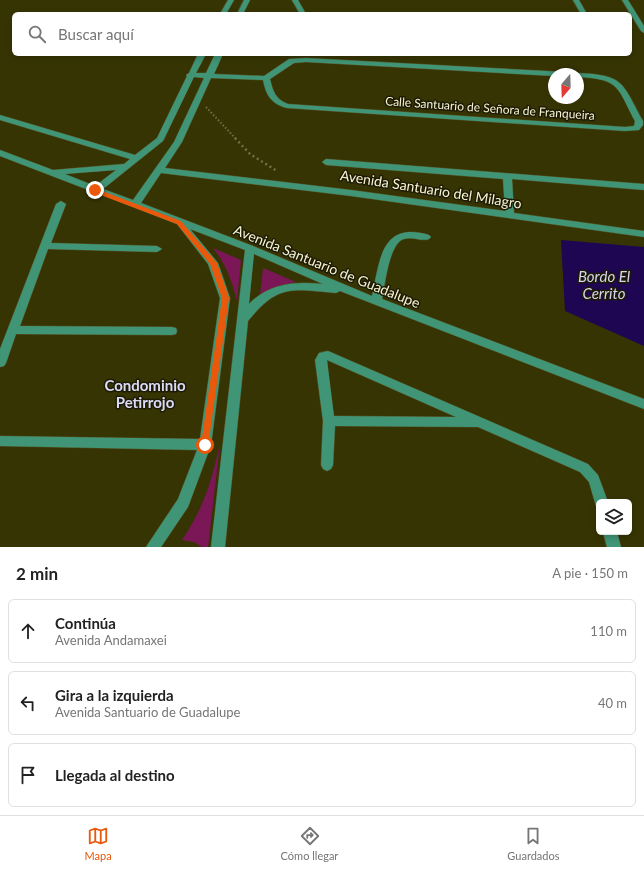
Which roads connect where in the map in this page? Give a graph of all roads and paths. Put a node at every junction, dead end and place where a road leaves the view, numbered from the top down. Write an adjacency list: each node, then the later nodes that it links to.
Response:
1 (231, 0): 6 (street)
2 (247, 0): 7 (street)
3 (295, 0): 8 (street)
4 (576, 0): 9 (street)
5 (625, 0): 10 (street)
6 (224, 12)
7 (241, 12)
8 (302, 12)
9 (583, 12)
10 (644, 31)
11 (201, 56): 14 (street)
12 (218, 56): 16 (street)
13 (548, 73): 17 (street)
14 (190, 75): 16 (street); 21 (street)
15 (584, 75): 17 (street, Calle Santuario de Señora de Franqueira)
16 (207, 76): 17 (street); 18 (street)
17 (266, 78)
18 (197, 98): 24 (street); 26 (path)
19 (0, 117): 21 (street)
20 (0, 153): 25 (street, Avenida Santuario de Guadalupe)
21 (135, 158): 23 (street)
22 (326, 162): 27 (street)
23 (126, 166): 25 (street); 29 (street)
24 (158, 170): 31 (street); 32 (street, Avenida Santuario del Milagro)
25 (51, 173): 29 (street, Avenida Santuario de Guadalupe)
26 (280, 173)
27 (507, 176): 28 (street); 32 (street)
28 (644, 187)
29 (95, 190): 31 (street, Avenida Santuario de Guadalupe)
30 (61, 204): 36 (street)
31 (135, 205): 33 (street, Avenida Santuario de Guadalupe)
32 (510, 216): 34 (street, Avenida Santuario del Milagro)
33 (179, 222): 37 (street, Avenida Santuario de Guadalupe); 49 (street)
34 (644, 234)
35 (426, 237): 40 (street)
36 (45, 246): 38 (street); 42 (street)
37 (250, 248): 39 (street, Avenida Santuario de Guadalupe); 41 (street)
38 (157, 249)
39 (344, 289): 40 (street, Avenida Santuario de Guadalupe); 41 (street)
40 (376, 301): 45 (street, Avenida Santuario de Guadalupe)
41 (242, 320): 54 (street)
42 (13, 330): 43 (street); 44 (street)
43 (172, 331)
44 (0, 363)
45 (644, 404)
46 (329, 421): 47 (street); 47 (street); 50 (street)
47 (481, 422): 51 (street)
48 (0, 440): 49 (street)
49 (205, 445): 53 (street)
50 (327, 465)
51 (600, 499)
52 (611, 535): 55 (street)
53 (153, 547)
54 (218, 547)
55 (614, 547)

